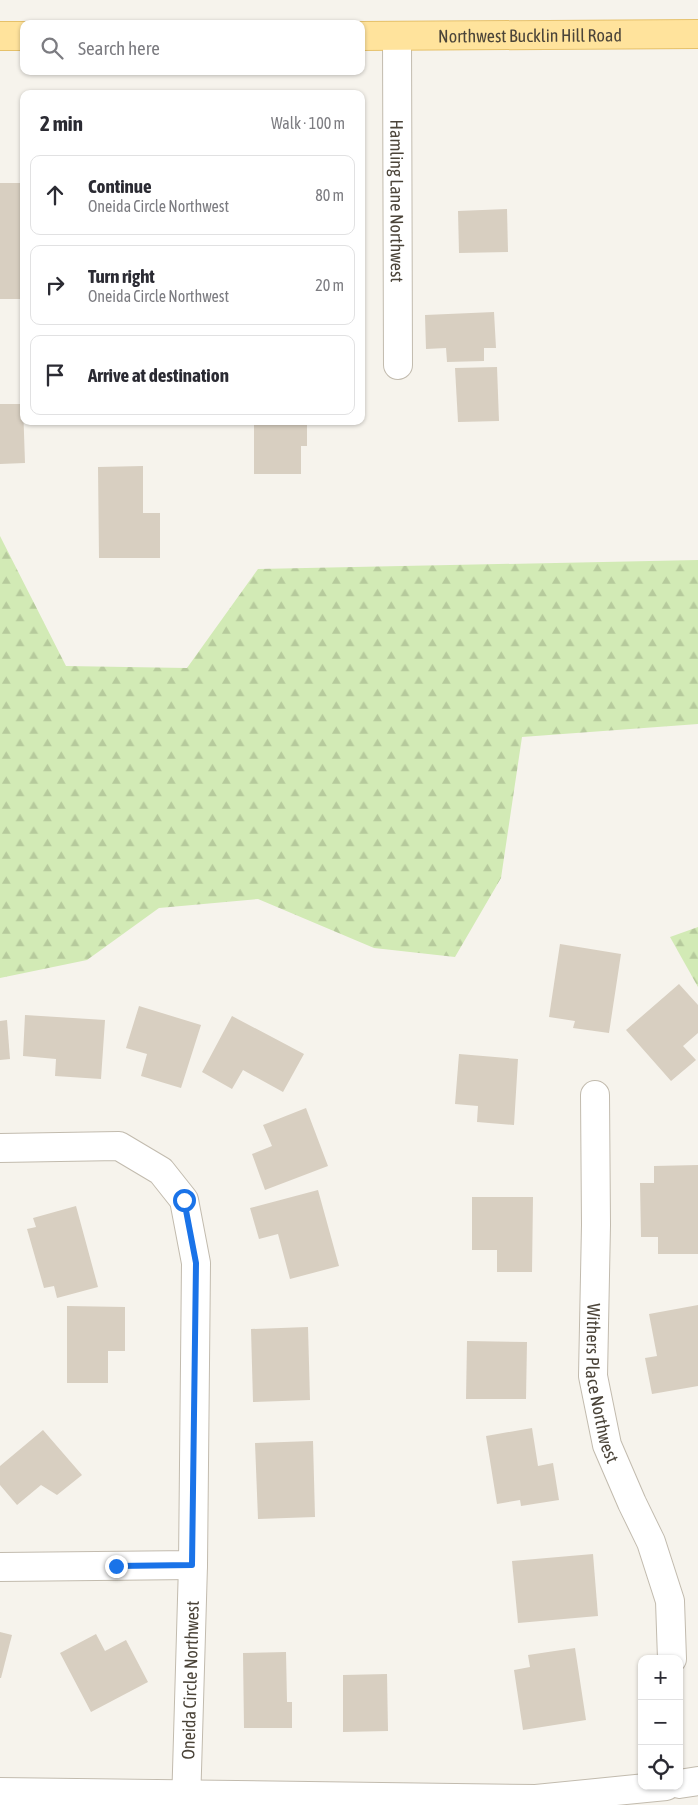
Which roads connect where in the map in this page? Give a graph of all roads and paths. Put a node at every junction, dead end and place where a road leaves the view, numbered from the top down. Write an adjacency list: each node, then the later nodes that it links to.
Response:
1 (698, 34): 5 (main road, Northwest Bucklin Hill Road)
2 (0, 36): 3 (main road)
3 (20, 36)
4 (365, 36): 5 (main road, Northwest Bucklin Hill Road)
5 (397, 36): 6 (street, Hamling Lane Northwest)
6 (398, 365)
7 (595, 1095): 11 (street, Withers Place Northwest)
8 (0, 1148): 9 (street, Oneida Circle Northwest)
9 (192, 1565): 10 (street); 17 (street, Oneida Circle Northwest)
10 (0, 1567)
11 (672, 1655)
12 (698, 1781): 13 (street)
13 (683, 1783)
14 (638, 1789): 17 (street)
15 (670, 1790): 18 (street)
16 (0, 1792): 17 (street)
17 (186, 1800)
18 (669, 1805)

